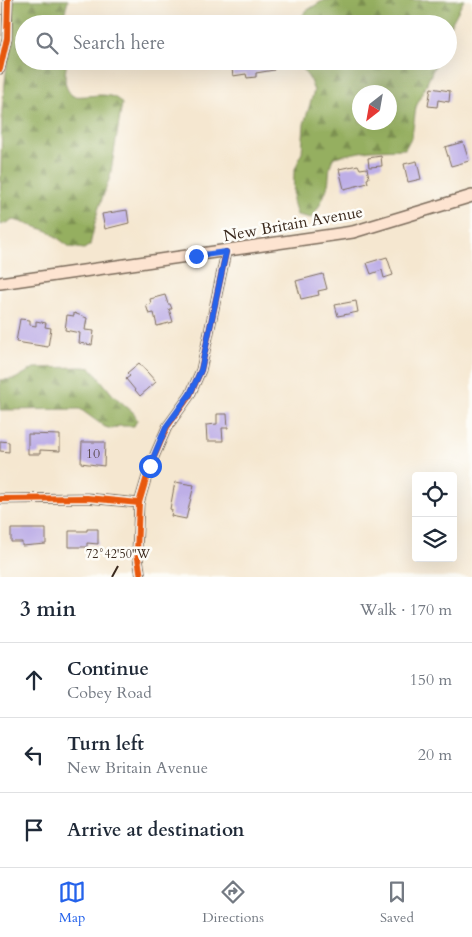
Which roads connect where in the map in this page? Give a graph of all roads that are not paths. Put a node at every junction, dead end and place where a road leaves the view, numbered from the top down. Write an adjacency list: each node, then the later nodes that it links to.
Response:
1 (8, 0): 2 (street)
2 (0, 69)
3 (471, 196): 4 (main road, New Britain Avenue)
4 (226, 252): 5 (main road, New Britain Avenue); 7 (street)
5 (0, 283)
6 (0, 499): 7 (street)
7 (138, 503): 8 (street)
8 (141, 577)

